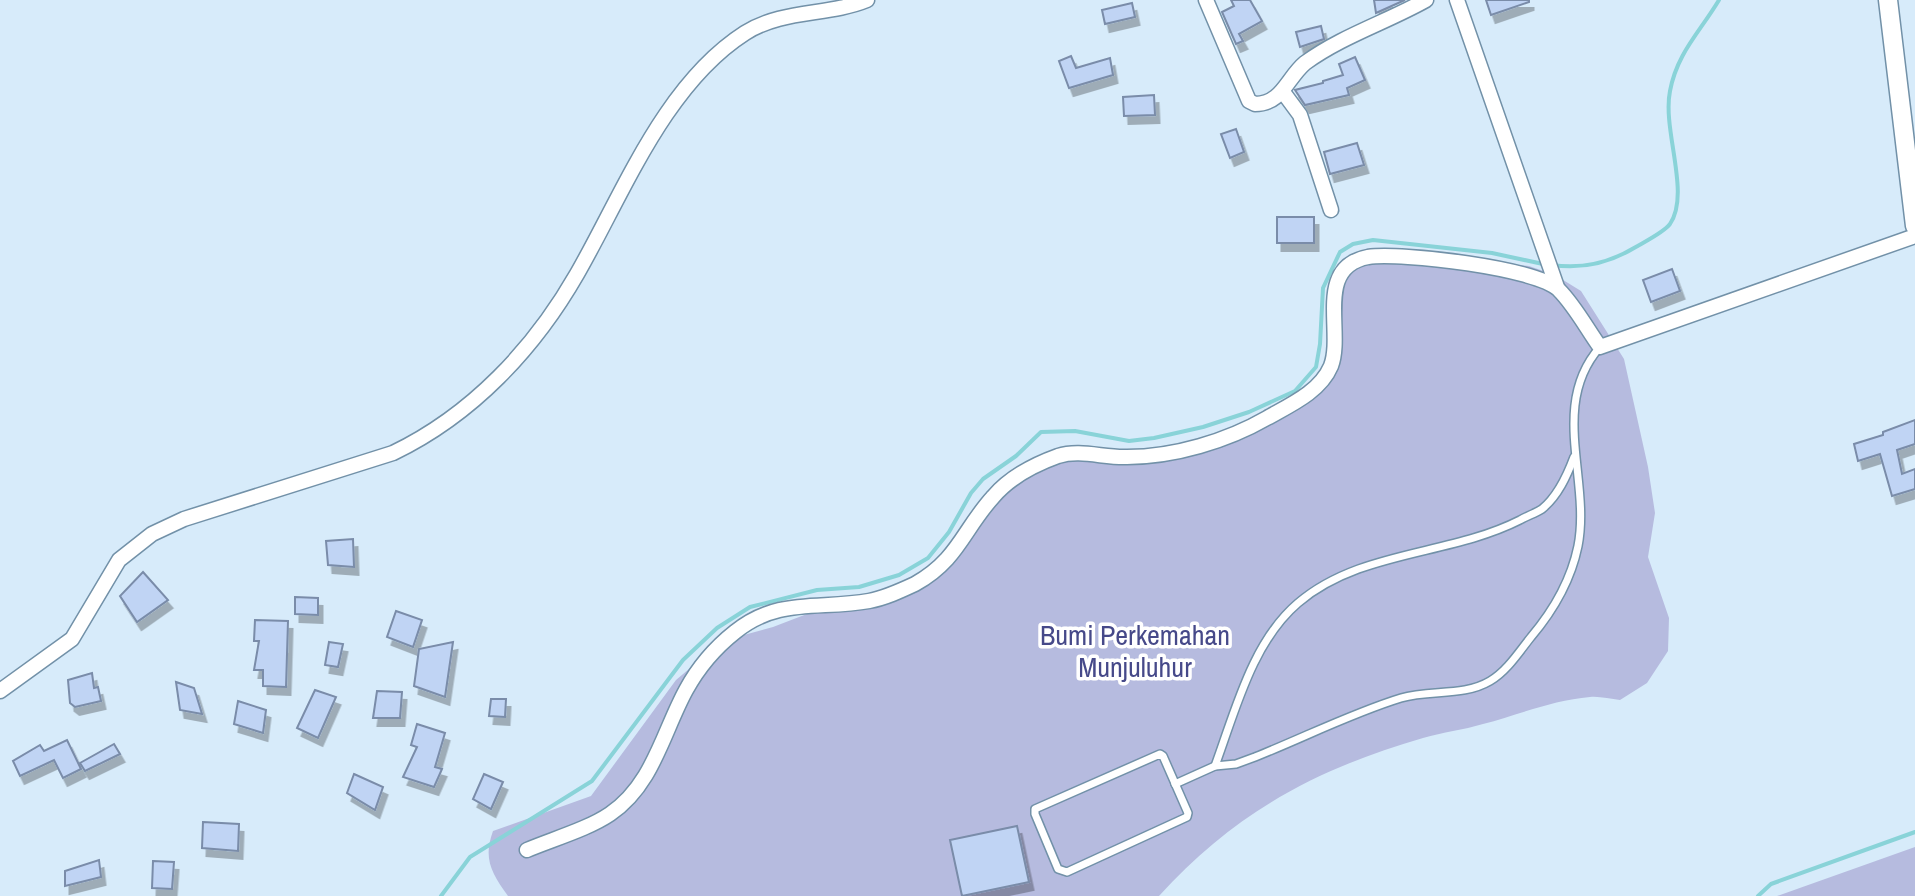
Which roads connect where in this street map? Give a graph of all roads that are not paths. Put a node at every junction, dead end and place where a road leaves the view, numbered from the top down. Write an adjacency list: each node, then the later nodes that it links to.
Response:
1 (867, 0): 13 (street)
2 (1206, 0): 6 (street)
3 (1426, 0): 6 (street)
4 (1457, 0): 10 (street)
5 (1888, 0): 8 (street)
6 (1283, 92): 7 (street)
7 (1331, 210)
8 (1915, 226)
9 (1915, 236): 11 (street)
10 (1555, 282): 11 (street); 16 (street)
11 (1600, 347): 12 (lane)
12 (1575, 456): 14 (lane); 14 (lane)
13 (0, 691)
14 (1215, 766): 15 (lane)
15 (1175, 784): 15 (lane)
16 (527, 850)

